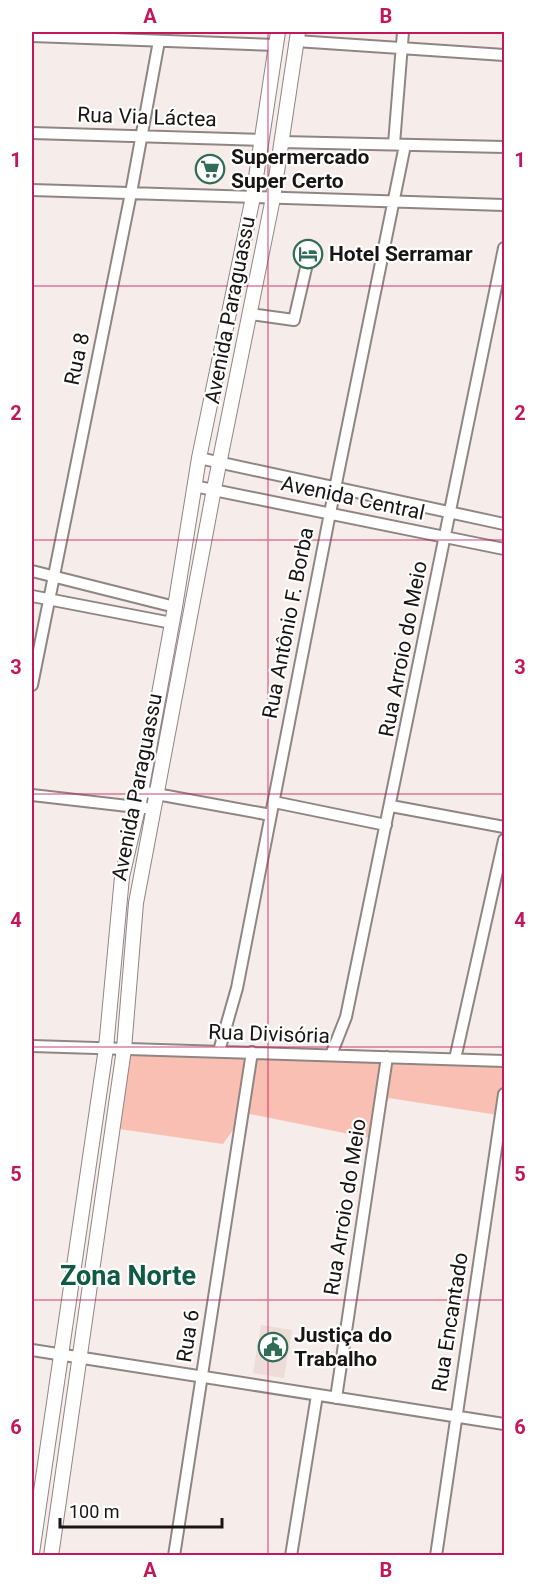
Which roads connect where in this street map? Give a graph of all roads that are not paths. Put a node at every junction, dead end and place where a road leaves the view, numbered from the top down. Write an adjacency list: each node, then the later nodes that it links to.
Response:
1 (404, 32): 7 (street, Rua Antônio F. Borba)
2 (107, 35): 3 (street); 6 (street)
3 (32, 36)
4 (297, 36): 7 (street); 12 (main road, Avenida Paraguassu)
5 (277, 38): 6 (street); 11 (main road, Avenida Paraguassu)
6 (159, 40): 10 (street, Rua 8)
7 (403, 48): 8 (street); 13 (street, Rua Antônio F. Borba)
8 (504, 55)
9 (32, 133): 10 (street, Rua Via Láctea)
10 (141, 137): 11 (street, Rua Via Láctea); 16 (street, Rua 8)
11 (262, 140): 17 (main road, Avenida Paraguassu)
12 (281, 142): 13 (street); 18 (main road, Avenida Paraguassu)
13 (400, 144): 14 (street); 19 (street, Rua Antônio F. Borba)
14 (504, 147)
15 (32, 190): 16 (street)
16 (131, 193): 17 (street); 35 (street, Rua 8)
17 (253, 197): 18 (street); 24 (main road, Avenida Paraguassu)
18 (273, 198): 19 (street); 23 (main road, Avenida Paraguassu)
19 (394, 201): 20 (street); 27 (street, Rua Antônio F. Borba)
20 (504, 205)
21 (504, 248): 30 (street, Rua Arroio do Meio)
22 (306, 268): 23 (street)
23 (250, 314): 25 (main road, Avenida Paraguassu)
24 (199, 458): 25 (street, Avenida Central); 26 (main road, Avenida Paraguassu)
25 (220, 463): 27 (street, Avenida Central); 28 (main road, Avenida Paraguassu)
26 (194, 486): 28 (street, Avenida Central); 38 (main road, Avenida Paraguassu)
27 (335, 488): 29 (street, Rua Antônio F. Borba); 30 (street, Avenida Central)
28 (214, 489): 29 (street, Avenida Central); 42 (main road, Avenida Paraguassu)
29 (330, 513): 32 (street, Avenida Central); 44 (street, Rua Antônio F. Borba)
30 (450, 513): 31 (street, Avenida Central); 32 (street, Rua Arroio do Meio)
31 (504, 524)
32 (445, 537): 33 (street, Avenida Central); 45 (street, Rua Arroio do Meio)
33 (504, 549)
34 (32, 571): 35 (street)
35 (53, 576): 37 (street, Rua 8); 38 (street)
36 (32, 596): 37 (street)
37 (49, 600): 39 (street); 40 (street, Rua 8)
38 (175, 607): 39 (main road, Avenida Paraguassu)
39 (172, 624): 41 (main road, Avenida Paraguassu)
40 (32, 685)
41 (140, 791): 42 (street); 46 (main road, Avenida Paraguassu)
42 (156, 794): 47 (main road, Avenida Paraguassu); 48 (street)
43 (32, 795): 46 (street)
44 (273, 802): 48 (street, Rua Antônio F. Borba); 49 (street)
45 (391, 806): 49 (street, Rua Arroio do Meio); 50 (street)
46 (138, 808): 47 (street); 53 (main road, Avenida Paraguassu)
47 (154, 809): 54 (main road, Avenida Paraguassu)
48 (271, 815): 55 (street, Rua Antônio F. Borba)
49 (386, 825): 57 (street, Rua Arroio do Meio)
50 (504, 827)
51 (504, 840): 59 (street)
52 (32, 1046): 53 (street, Rua Divisória)
53 (106, 1048): 54 (street, Rua Divisória); 63 (main road, Avenida Paraguassu)
54 (124, 1049): 55 (street, Rua Divisória); 64 (main road, Avenida Paraguassu)
55 (219, 1052): 56 (street, Rua Divisória)
56 (252, 1052): 57 (street, Rua Divisória); 65 (street, Rua 6)
57 (330, 1055): 58 (street, Rua Divisória)
58 (387, 1057): 59 (street, Rua Divisória); 67 (street, Rua Arroio do Meio)
59 (455, 1059): 60 (street, Rua Divisória)
60 (504, 1061)
61 (504, 1094): 68 (street, Rua Encantado)
62 (32, 1350): 63 (street)
63 (60, 1354): 64 (street); 70 (main road, Avenida Paraguassu)
64 (80, 1357): 65 (street); 71 (main road, Avenida Paraguassu)
65 (201, 1377): 66 (street); 72 (street, Rua 6)
66 (317, 1395): 67 (street); 73 (street)
67 (336, 1398): 68 (street)
68 (455, 1417): 69 (street); 74 (street, Rua Encantado)
69 (504, 1424)
70 (32, 1553)
71 (51, 1556)
72 (174, 1556)
73 (291, 1556)
74 (436, 1556)

